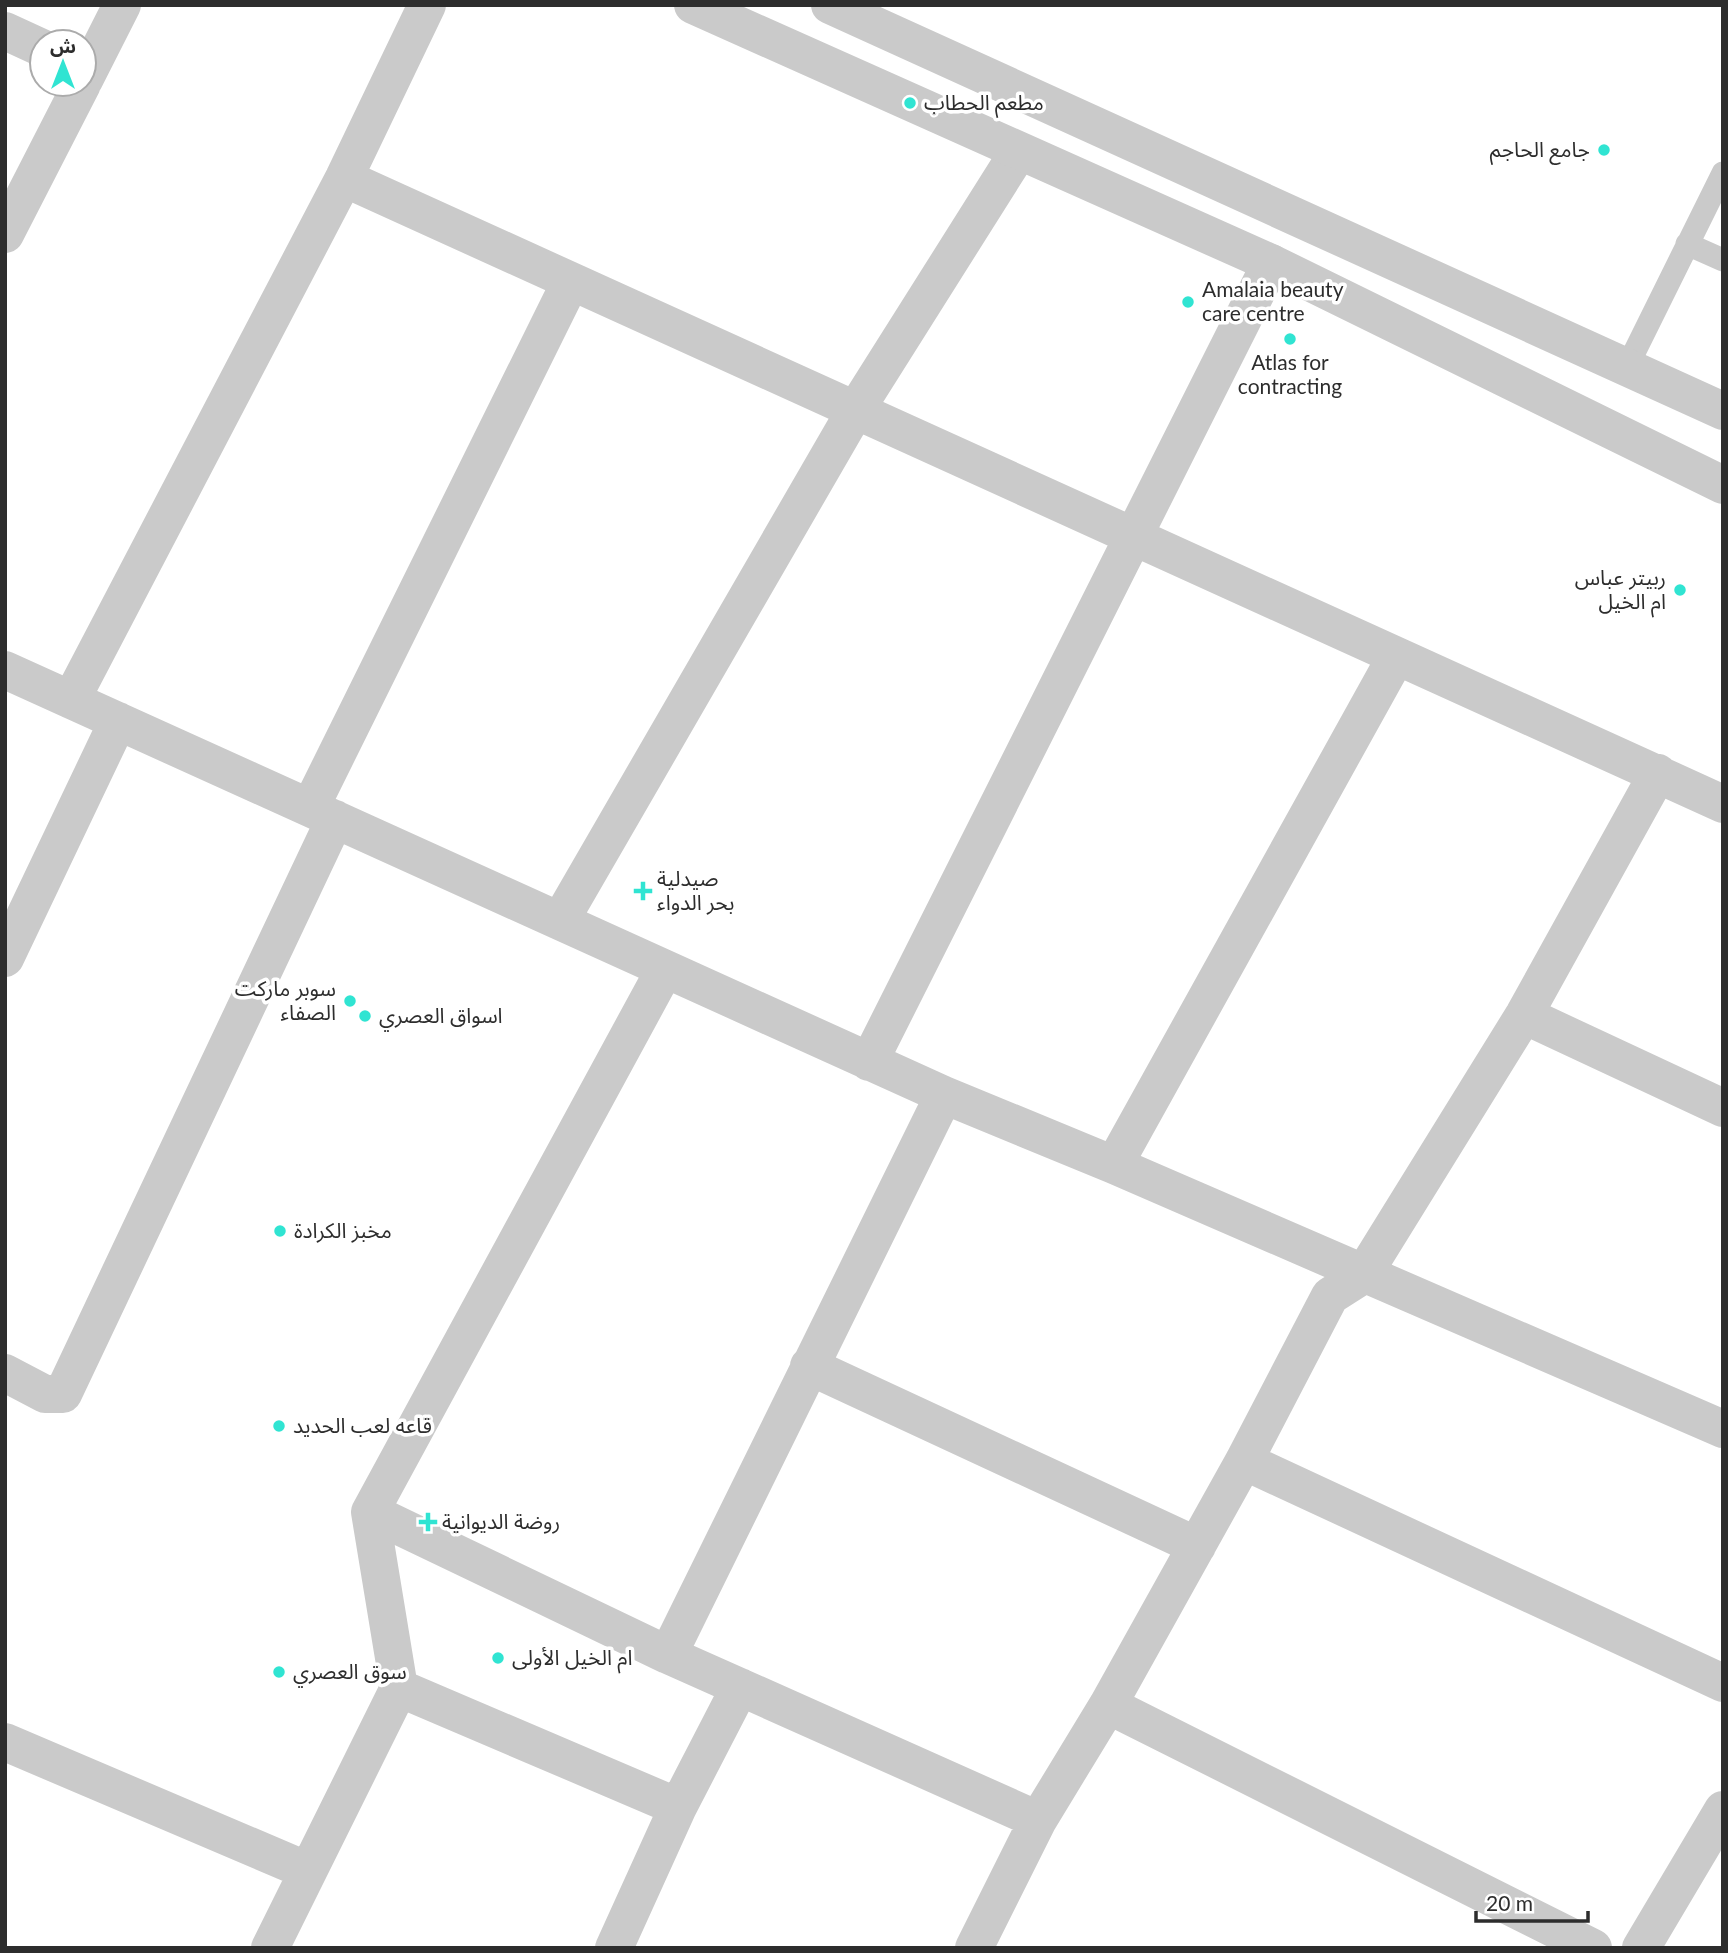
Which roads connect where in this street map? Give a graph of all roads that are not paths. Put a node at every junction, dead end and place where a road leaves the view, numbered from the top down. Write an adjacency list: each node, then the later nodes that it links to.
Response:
1 (122, 5): 7 (street)
2 (427, 5): 12 (street)
3 (694, 5): 9 (street)
4 (830, 5): 11 (street)
5 (5, 31): 6 (street)
6 (28, 42)
7 (98, 51)
8 (74, 98): 14 (street)
9 (1020, 151): 13 (street); 20 (street)
10 (1723, 173): 15 (lane)
11 (1209, 177): 13 (street); 19 (street)
12 (344, 178): 18 (street); 26 (street)
13 (1183, 224): 17 (street)
14 (5, 233)
15 (1687, 244): 16 (lane); 19 (lane)
16 (1723, 260)
17 (1271, 263): 22 (street); 23 (street)
18 (572, 281): 20 (street); 30 (street)
19 (1627, 367): 21 (street)
20 (855, 411): 23 (street); 31 (street)
21 (1723, 411)
22 (1723, 485)
23 (1132, 538): 24 (street); 35 (street)
24 (1396, 656): 28 (street); 38 (street)
25 (5, 670): 26 (street)
26 (71, 700): 27 (street)
27 (118, 721): 30 (street); 32 (street)
28 (1658, 773): 29 (street); 34 (street)
29 (1723, 804)
30 (323, 813): 31 (street); 41 (street)
31 (560, 921): 33 (street)
32 (5, 958)
33 (665, 969): 35 (street); 44 (street)
34 (1524, 1016): 37 (street); 39 (street)
35 (869, 1062): 36 (street)
36 (944, 1095): 38 (street); 40 (street)
37 (1723, 1108)
38 (1114, 1165): 39 (street)
39 (1363, 1275): 42 (street); 43 (street)
40 (809, 1366): 45 (street); 46 (street)
41 (5, 1373)
42 (1723, 1429)
43 (1244, 1461): 45 (street); 47 (street)
44 (370, 1513): 46 (street); 49 (street)
45 (1197, 1546): 50 (street)
46 (668, 1655): 48 (street)
47 (1723, 1683)
48 (740, 1687): 52 (street); 54 (street)
49 (399, 1688): 52 (street); 55 (street)
50 (1108, 1705): 54 (street); 59 (street)
51 (5, 1742): 55 (street)
52 (678, 1807): 57 (street)
53 (1723, 1810): 60 (street)
54 (1038, 1820): 58 (street)
55 (308, 1871): 56 (street)
56 (270, 1948)
57 (614, 1948)
58 (974, 1948)
59 (1593, 1948)
60 (1641, 1948)

